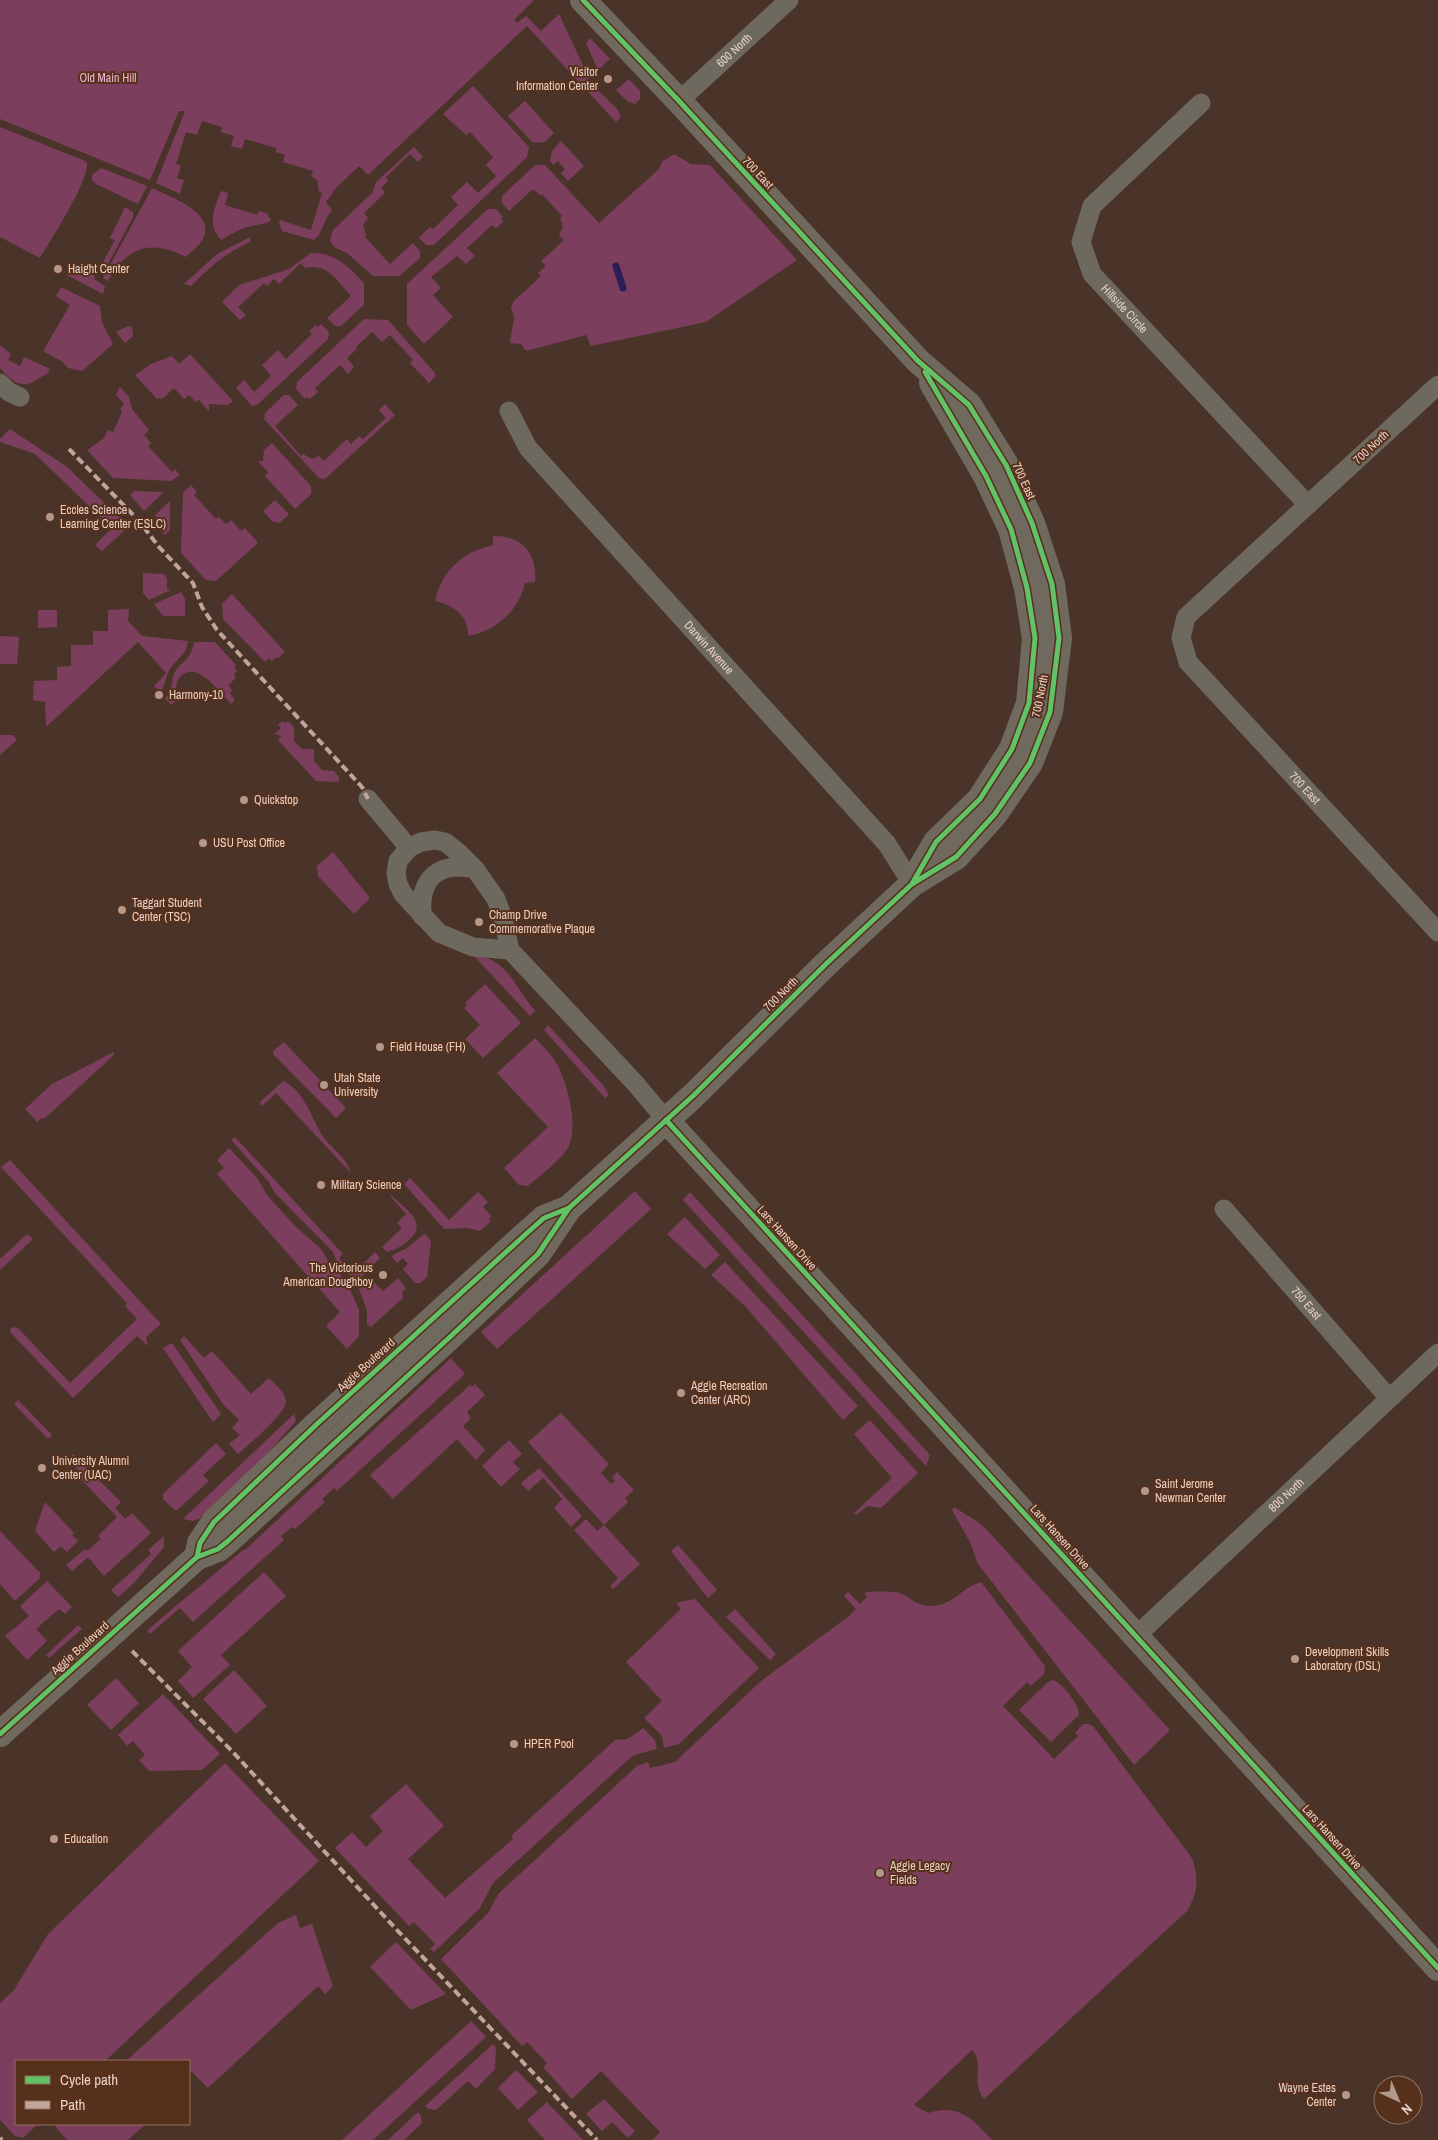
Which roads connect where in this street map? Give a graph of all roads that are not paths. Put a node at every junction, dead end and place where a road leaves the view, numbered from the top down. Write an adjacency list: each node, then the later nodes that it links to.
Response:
1 (583, 0): 3 (main road, 700 East)
2 (789, 0): 3 (street, 600 North)
3 (679, 101): 10 (main road, 700 East)
4 (1201, 103): 9 (street, Hillside Circle)
5 (0, 383): 7 (street)
6 (1438, 384): 9 (street, 700 North)
7 (20, 397)
8 (509, 411): 15 (street, Darwin Avenue)
9 (1308, 505): 11 (street, 700 North)
10 (1047, 638): 15 (main road, 700 North)
11 (1181, 638): 17 (street, 700 East)
12 (368, 798): 13 (street)
13 (409, 848): 14 (street); 16 (street)
14 (475, 869): 16 (street); 18 (street)
15 (912, 884): 19 (main road, 700 North)
16 (422, 916): 18 (street)
17 (1438, 932)
18 (510, 950): 19 (street, Lars Hansen Drive)
19 (666, 1120): 23 (main road, Lars Hansen Drive); 24 (main road, Aggie Boulevard)
20 (1224, 1209): 22 (street, 750 East)
21 (1438, 1353): 22 (street, 800 North)
22 (1390, 1398): 23 (street, 800 North)
23 (1136, 1636): 25 (main road, Lars Hansen Drive)
24 (0, 1734)
25 (1438, 1968)

